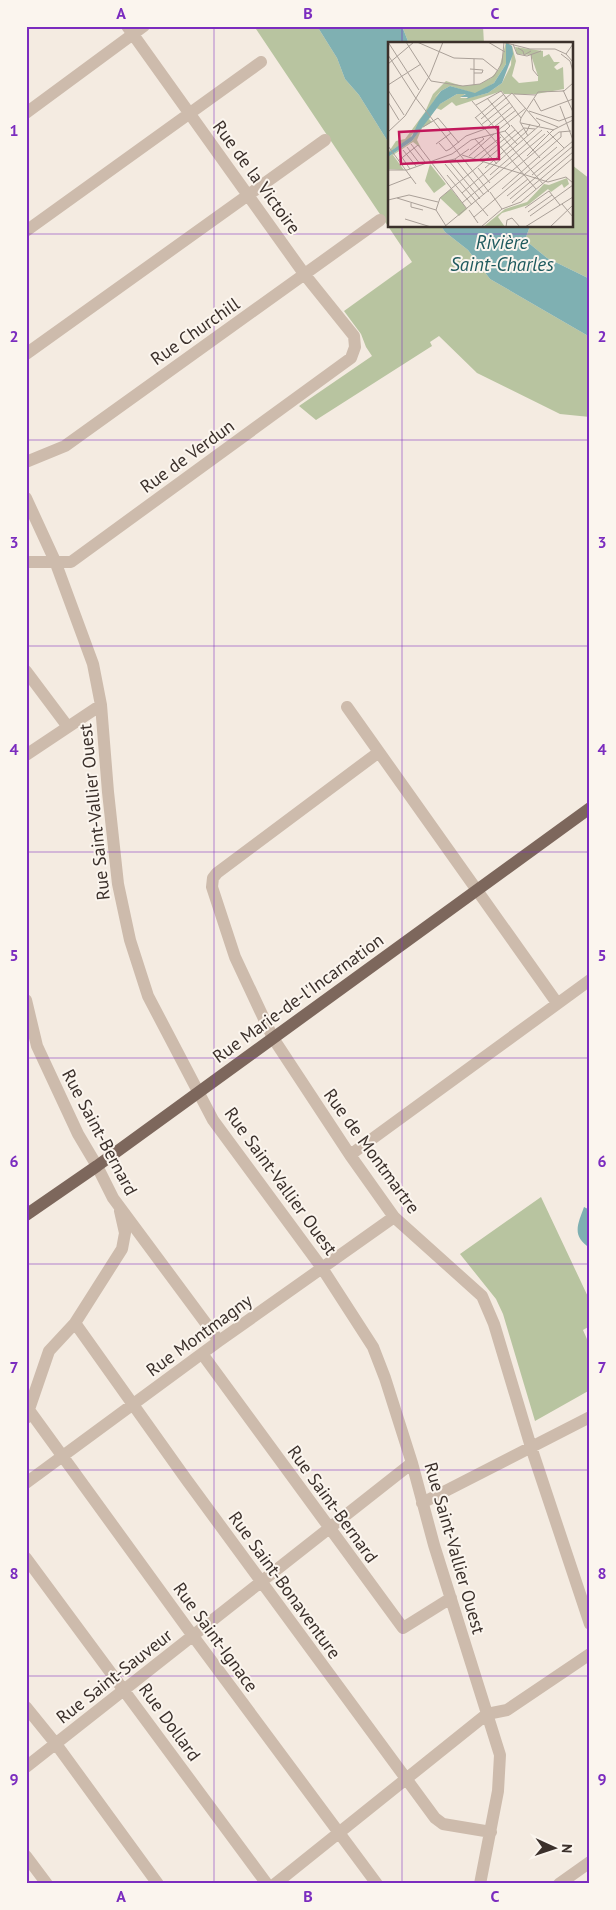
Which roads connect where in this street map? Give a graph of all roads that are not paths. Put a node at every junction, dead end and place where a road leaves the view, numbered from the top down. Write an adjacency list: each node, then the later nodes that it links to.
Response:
1 (144, 26): 2 (street)
2 (130, 30): 4 (street); 5 (street, Rue de la Victoire)
3 (261, 62): 5 (street)
4 (26, 113)
5 (190, 114): 7 (street, Rue de la Victoire); 9 (street)
6 (325, 140): 7 (street)
7 (248, 194): 10 (street, Rue de la Victoire); 12 (street)
8 (380, 220): 10 (street, Rue Churchill)
9 (26, 231)
10 (305, 275): 11 (street, Rue de la Victoire); 13 (street, Rue Churchill)
11 (355, 347): 15 (street, Rue de Verdun)
12 (26, 354)
13 (26, 462)
14 (26, 498): 15 (street, Rue Saint-Vallier Ouest)
15 (55, 561): 16 (street, Rue de Verdun); 18 (street, Rue Saint-Vallier Ouest)
16 (26, 562)
17 (26, 672): 20 (street)
18 (101, 705): 20 (street); 31 (street, Rue Saint-Vallier Ouest)
19 (347, 707): 21 (street)
20 (68, 727): 22 (street)
21 (379, 752): 24 (street); 28 (street, Rue de Montmartre)
22 (26, 755)
23 (590, 808): 24 (main road, Rue Marie-de-l'Incarnation)
24 (477, 891): 27 (street); 28 (main road, Rue Marie-de-l'Incarnation)
25 (590, 980): 27 (street)
26 (26, 1000): 29 (street, Rue Saint-Bernard)
27 (558, 1003): 32 (street)
28 (273, 1038): 31 (main road, Rue Marie-de-l'Incarnation); 32 (street, Rue de Montmartre)
29 (37, 1046): 30 (street); 33 (street, Rue Saint-Bernard)
30 (26, 1054)
31 (198, 1091): 33 (main road, Rue Marie-de-l'Incarnation); 37 (street, Rue Saint-Vallier Ouest)
32 (350, 1155): 36 (street, Rue de Montmartre)
33 (97, 1166): 34 (street, Rue Saint-Bernard); 35 (main road, Rue Marie-de-l'Incarnation)
34 (113, 1198): 38 (street); 39 (street, Rue Saint-Bernard)
35 (26, 1215)
36 (394, 1218): 37 (street, Rue Montmagny); 44 (street, Rue de Montmartre)
37 (322, 1268): 39 (street, Rue Montmagny); 46 (street, Rue Saint-Vallier Ouest)
38 (75, 1323): 41 (street, Rue Saint-Bonaventure); 42 (street)
39 (219, 1341): 40 (street, Rue Montmagny)
40 (203, 1355): 41 (street, Rue Montmagny); 49 (street, Rue Saint-Bernard)
41 (133, 1405): 45 (street, Rue Montmagny); 51 (street, Rue Saint-Bonaventure)
42 (28, 1414): 45 (street, Rue Saint-Ignace)
43 (590, 1417): 44 (street)
44 (531, 1447): 48 (street); 53 (street, Rue de Montmartre)
45 (62, 1456): 47 (street, Rue Montmagny); 54 (street, Rue Saint-Ignace)
46 (412, 1464): 48 (street, Rue Saint-Vallier Ouest); 49 (street, Rue Saint-Sauveur)
47 (26, 1483)
48 (422, 1503): 52 (street, Rue Saint-Vallier Ouest)
49 (329, 1529): 51 (street, Rue Saint-Sauveur); 52 (street, Rue Saint-Bernard)
50 (26, 1558): 56 (street, Rue Dollard)
51 (261, 1581): 54 (street, Rue Saint-Sauveur); 61 (street, Rue Saint-Bonaventure)
52 (451, 1598): 58 (street, Rue Saint-Vallier Ouest)
53 (590, 1624)
54 (193, 1636): 56 (street, Rue Saint-Sauveur); 62 (street, Rue Saint-Ignace)
55 (590, 1654): 58 (street)
56 (125, 1691): 59 (street, Rue Saint-Sauveur); 68 (street, Rue Dollard)
57 (26, 1707): 59 (street)
58 (488, 1714): 61 (street); 63 (street, Rue Saint-Vallier Ouest)
59 (56, 1744): 60 (street, Rue Saint-Sauveur); 67 (street)
60 (26, 1767)
61 (405, 1779): 62 (street); 63 (street, Rue Saint-Bonaventure)
62 (339, 1832): 69 (street); 70 (street, Rue Saint-Ignace)
63 (491, 1832): 71 (street, Rue Saint-Vallier Ouest)
64 (26, 1856): 66 (street)
65 (590, 1862): 72 (street)
66 (47, 1884)
67 (158, 1884)
68 (267, 1884)
69 (274, 1884)
70 (377, 1884)
71 (480, 1884)
72 (559, 1884)

